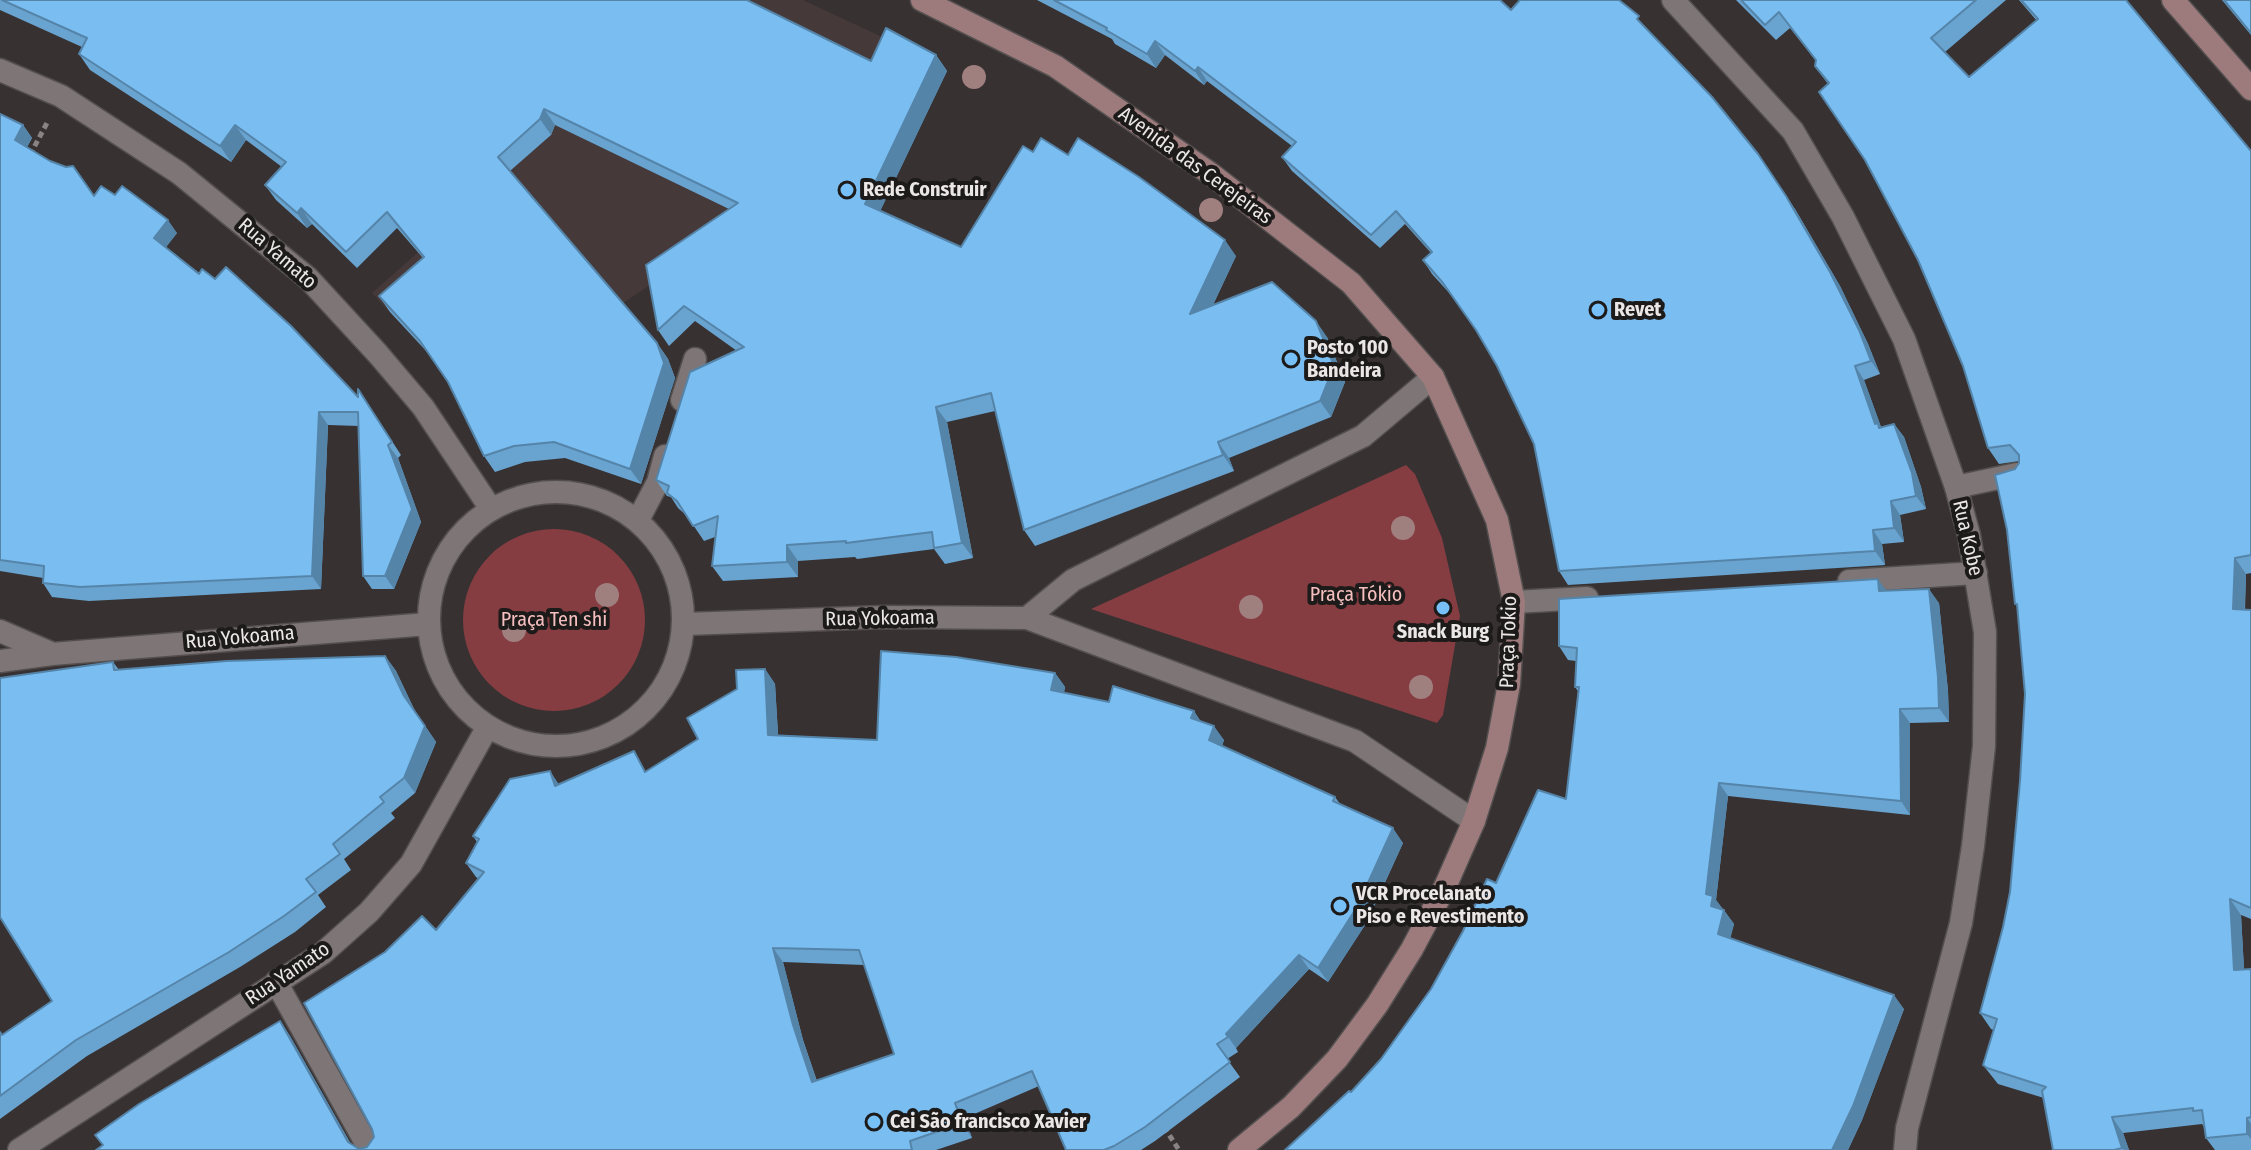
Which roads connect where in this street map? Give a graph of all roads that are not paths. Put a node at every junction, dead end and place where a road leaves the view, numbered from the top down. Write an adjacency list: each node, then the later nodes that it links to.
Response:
1 (922, 0): 7 (main road, Avenida das Cerejeiras)
2 (1673, 0): 9 (street, Rua Kobe)
3 (2173, 0): 5 (main road)
4 (0, 70): 10 (street, Rua Yamato)
5 (2251, 89)
6 (695, 359): 11 (street)
7 (1433, 377): 15 (main road, Praça Tokio); 16 (street)
8 (2017, 474): 9 (street)
9 (1956, 487): 12 (street, Rua Kobe)
10 (491, 509): 11 (street); 17 (street)
11 (638, 520): 18 (street)
12 (1976, 573): 13 (street); 28 (street, Rua Kobe)
13 (1832, 582)
14 (1610, 597): 15 (street)
15 (1514, 602): 23 (main road, Praça Tokio)
16 (1027, 618): 18 (street, Rua Yokoama); 23 (street)
17 (428, 624): 20 (street, Rua Yokoama); 22 (street)
18 (685, 624): 22 (street)
19 (0, 631): 20 (street, Rua Yokoama)
20 (52, 654): 21 (street, Rua Yokoama)
21 (0, 661)
22 (487, 728): 24 (street, Rua Yamato)
23 (1474, 821): 27 (main road)
24 (276, 982): 25 (street, Rua Yamato); 26 (street)
25 (19, 1150)
26 (370, 1150)
27 (1239, 1150)
28 (1905, 1150)

